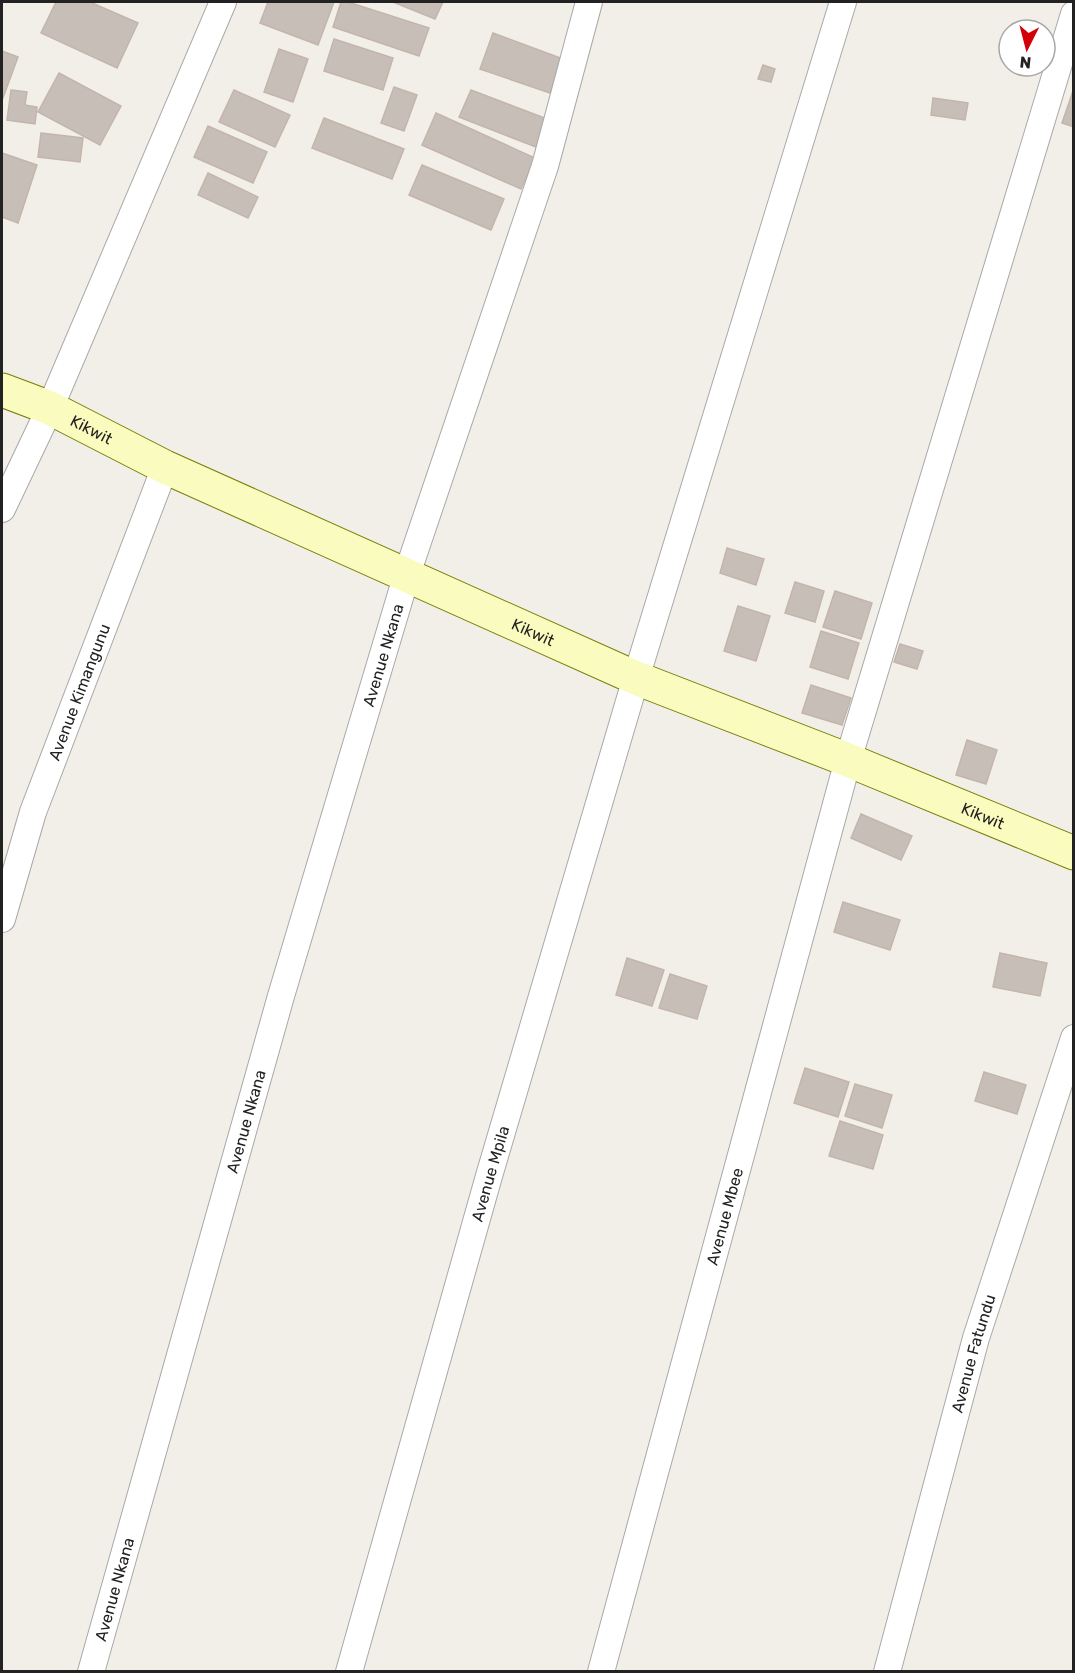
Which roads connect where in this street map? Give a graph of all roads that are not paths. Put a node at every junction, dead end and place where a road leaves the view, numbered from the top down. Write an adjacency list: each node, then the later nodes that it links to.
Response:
1 (223, 2): 6 (street)
2 (589, 2): 9 (street, Avenue Nkana)
3 (843, 2): 10 (street, Avenue Mpila)
4 (1074, 14): 11 (street, Avenue Mbee)
5 (2, 390): 6 (main road, Kikwit)
6 (50, 408): 7 (main road, Kikwit); 8 (street)
7 (165, 467): 9 (main road, Kikwit); 13 (street, Avenue Kimangunu)
8 (2, 509)
9 (407, 574): 10 (main road, Kikwit); 15 (street, Avenue Nkana)
10 (636, 678): 11 (main road, Kikwit); 16 (street, Avenue Mpila)
11 (848, 760): 12 (main road, Kikwit); 17 (street, Avenue Mbee)
12 (1074, 854)
13 (2, 919)
14 (1074, 1038): 18 (street, Avenue Fatundu)
15 (91, 1671)
16 (349, 1671)
17 (601, 1671)
18 (886, 1671)

